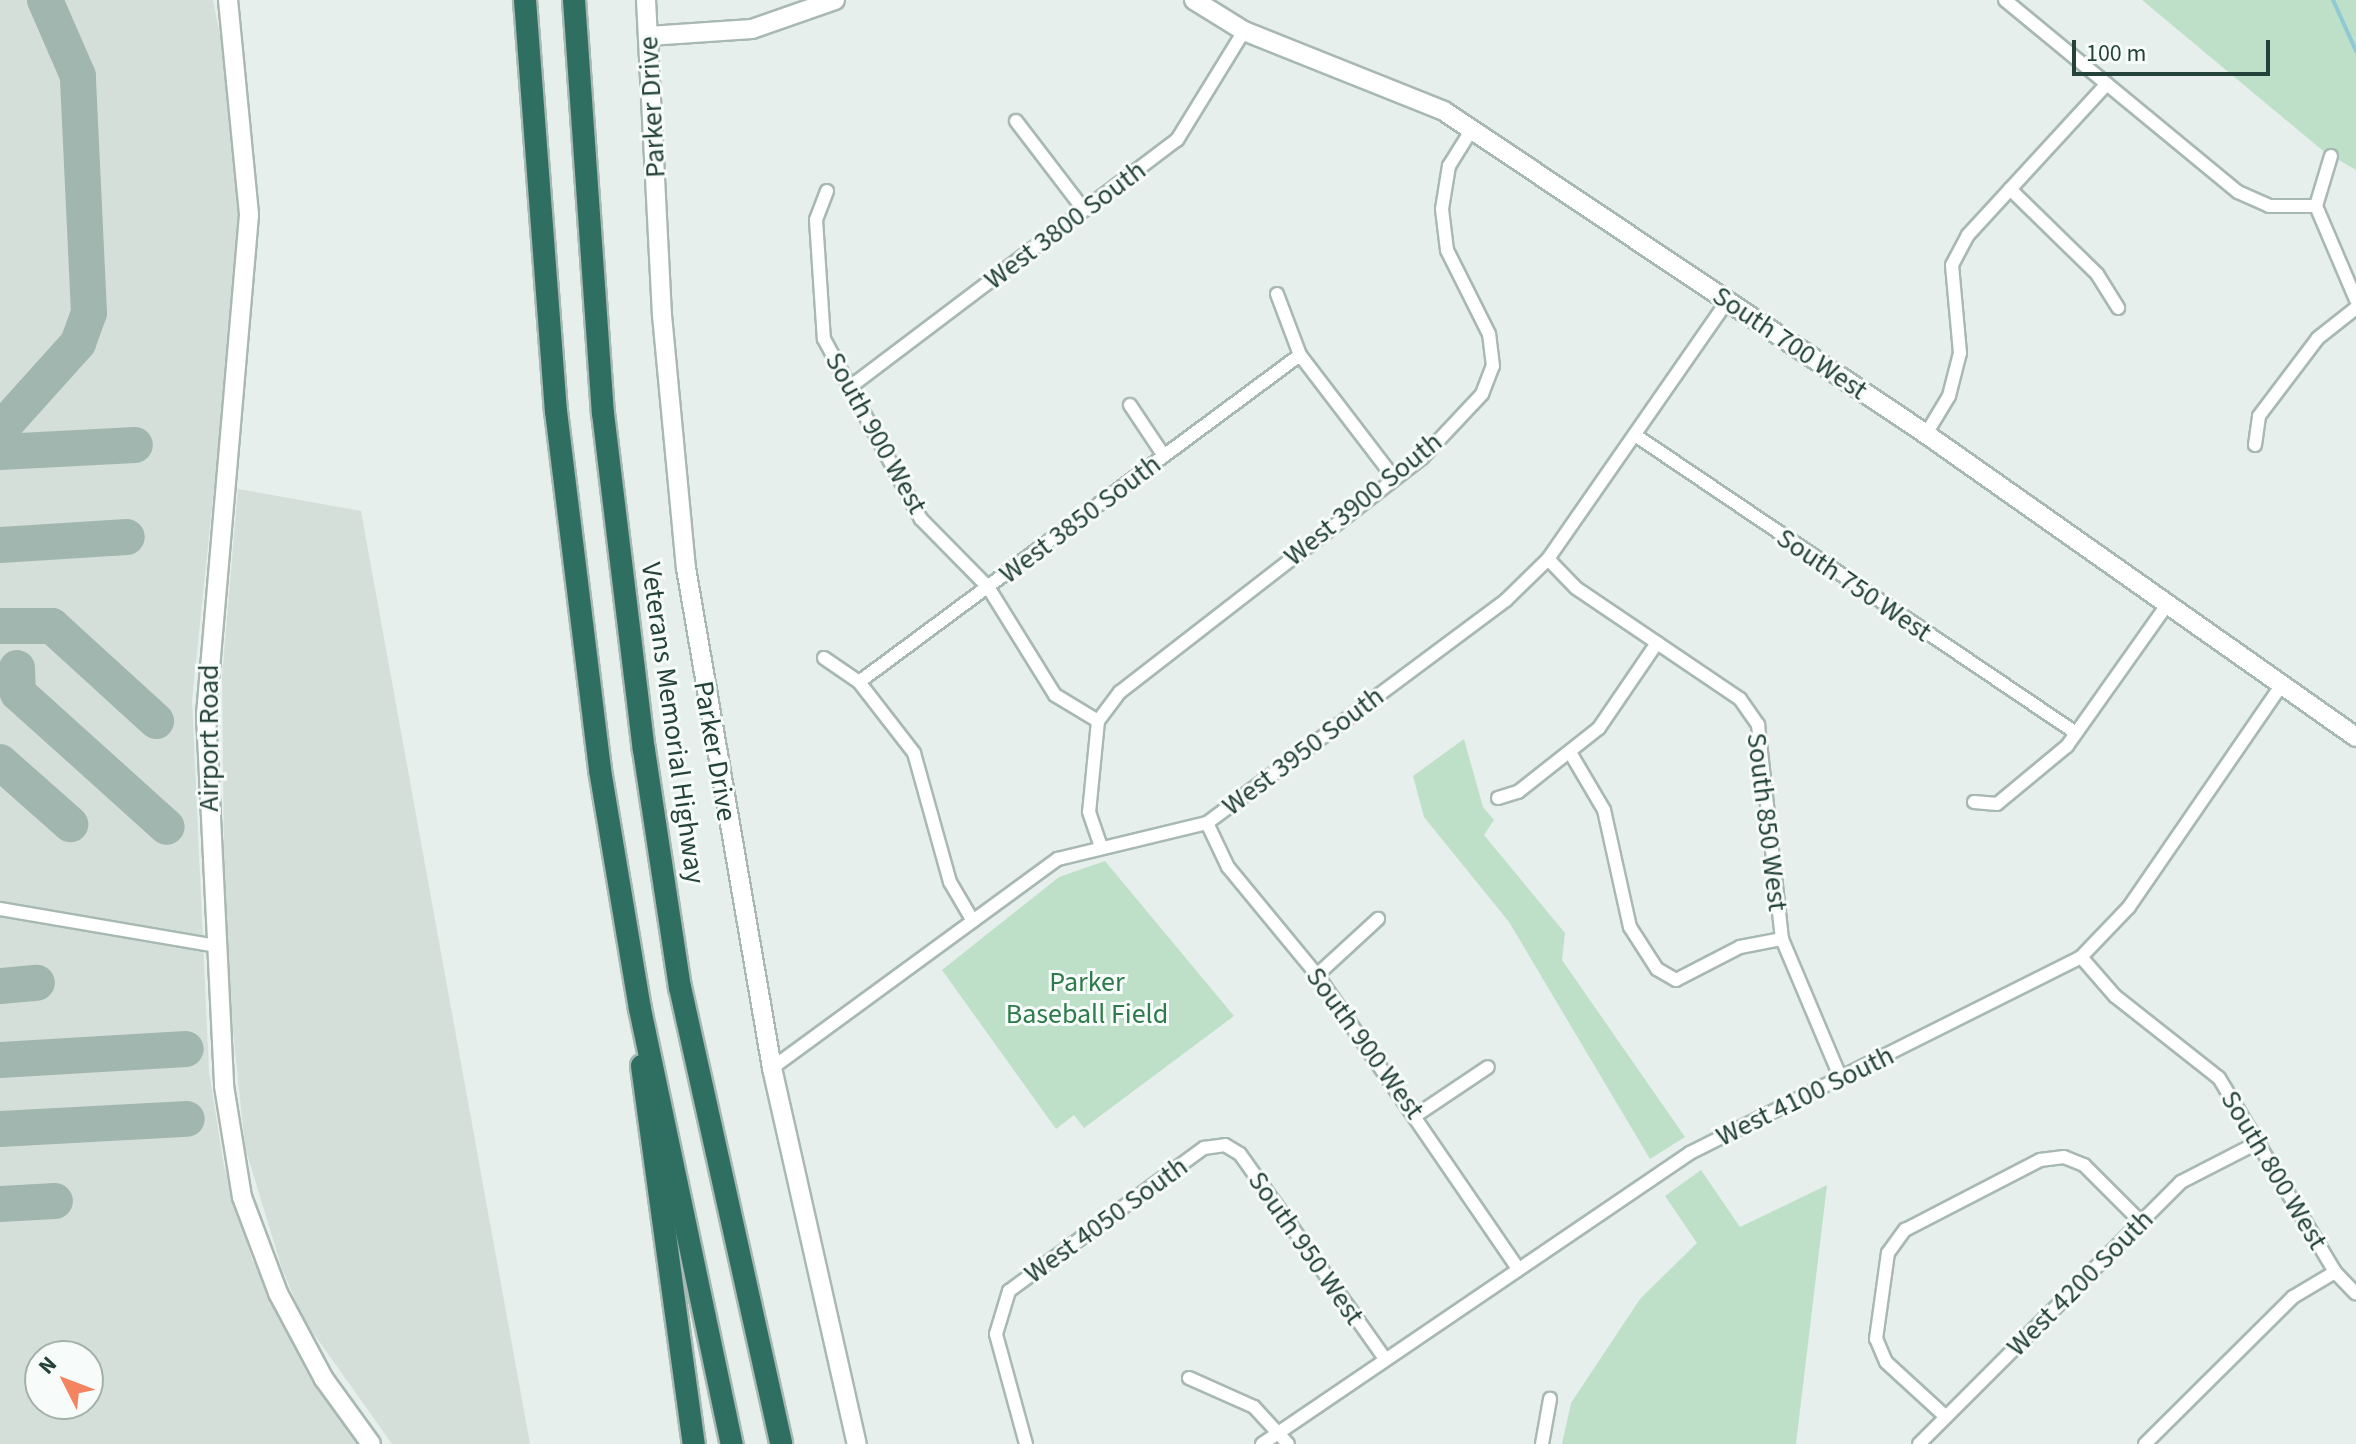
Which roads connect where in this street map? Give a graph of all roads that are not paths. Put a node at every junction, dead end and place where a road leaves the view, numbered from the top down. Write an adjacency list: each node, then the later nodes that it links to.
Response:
1 (228, 0): 50 (street, Airport Road)
2 (525, 0): 53 (highway)
3 (574, 0): 72 (highway, Veterans Memorial Highway)
4 (646, 0): 9 (street, Parker Drive)
5 (835, 0): 9 (street)
6 (1194, 0): 8 (street, South 700 West)
7 (2005, 0): 10 (street)
8 (1244, 31): 12 (street, South 700 West); 17 (street, West 3800 South)
9 (649, 36): 55 (street, Parker Drive)
10 (2107, 84): 14 (street); 16 (street)
11 (1016, 121): 17 (street)
12 (1472, 129): 20 (street, South 700 West); 30 (street, West 3900 South)
13 (2331, 156): 16 (street)
14 (2010, 189): 21 (street); 26 (street)
15 (827, 191): 24 (street, South 900 West)
16 (2316, 206): 19 (street)
17 (1084, 210): 24 (street, West 3800 South)
18 (1277, 294): 23 (street)
19 (2356, 300)
20 (1727, 301): 26 (street, South 700 West); 27 (street, West 3950 South)
21 (2118, 308)
22 (2356, 308): 28 (street)
23 (1300, 355): 29 (street, West 3850 South); 30 (street)
24 (850, 387): 32 (street, South 900 West)
25 (1130, 405): 29 (street)
26 (1926, 434): 33 (street, South 700 West)
27 (1635, 435): 31 (street, West 3950 South); 39 (street, South 750 West)
28 (2255, 445)
29 (1164, 456): 32 (street, West 3850 South)
30 (1394, 478): 38 (street, West 3900 South)
31 (1548, 559): 34 (street, South 850 West); 44 (street, West 3950 South)
32 (988, 587): 36 (street, West 3850 South); 38 (street, South 900 West)
33 (2167, 605): 37 (street, South 700 West); 39 (street)
34 (1657, 643): 41 (street); 49 (street, South 850 West)
35 (824, 658): 36 (street)
36 (859, 682): 48 (street)
37 (2281, 686): 40 (street, South 700 West); 51 (street, West 4100 South)
38 (1098, 721): 45 (street)
39 (2076, 733): 43 (street)
40 (2356, 737)
41 (1571, 754): 42 (street); 49 (street)
42 (1498, 798)
43 (1974, 802)
44 (1207, 823): 45 (street, West 3950 South); 52 (street, South 900 West)
45 (1101, 846): 48 (street, West 3950 South)
46 (0, 909): 50 (street)
47 (1378, 919): 52 (street)
48 (973, 921): 55 (street, West 3950 South)
49 (1782, 939): 56 (street, South 850 West)
50 (216, 946): 69 (street, Airport Road)
51 (2081, 957): 56 (street, West 4100 South); 58 (street, South 800 West)
52 (1317, 975): 57 (street, South 900 West)
53 (640, 1009): 70 (highway); 71 (highway)
54 (1488, 1067): 57 (street)
55 (772, 1068): 73 (street, Parker Drive)
56 (1841, 1079): 61 (street, West 4100 South)
57 (1418, 1114): 61 (street, South 900 West)
58 (2257, 1143): 60 (street, West 4200 South); 62 (street, South 800 West)
59 (1225, 1145): 64 (street, South 950 West); 74 (street, West 4050 South)
60 (2141, 1222): 67 (street, West 4200 South); 67 (street)
61 (1518, 1269): 64 (street, West 4100 South)
62 (2335, 1272): 63 (street, South 800 West); 79 (street)
63 (2356, 1294)
64 (1383, 1356): 68 (street, West 4100 South)
65 (1189, 1378): 68 (street)
66 (1550, 1399): 77 (street)
67 (1946, 1417): 78 (street, West 4200 South)
68 (1277, 1432): 75 (street, West 4100 South); 76 (street)
69 (371, 1444)
70 (694, 1444)
71 (732, 1444)
72 (781, 1444)
73 (857, 1444)
74 (1026, 1444)
75 (1262, 1444)
76 (1288, 1444)
77 (1542, 1444)
78 (1919, 1444)
79 (2145, 1444)

